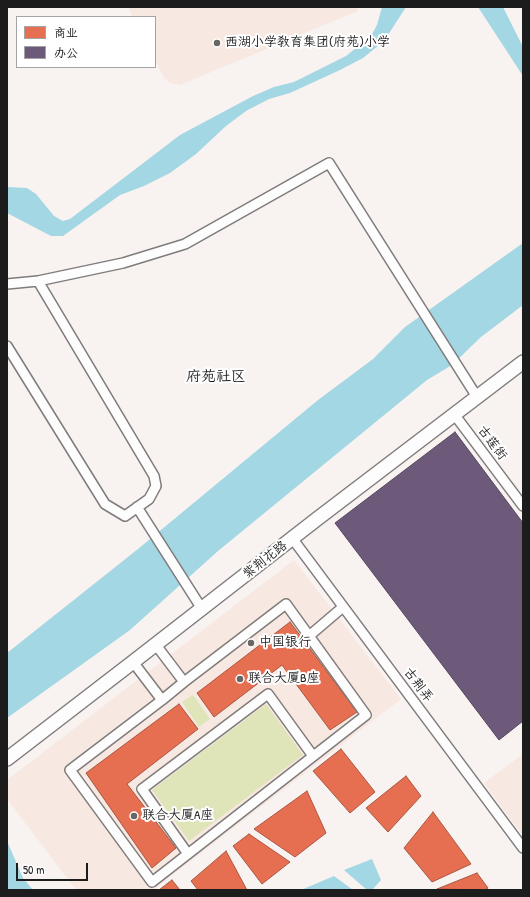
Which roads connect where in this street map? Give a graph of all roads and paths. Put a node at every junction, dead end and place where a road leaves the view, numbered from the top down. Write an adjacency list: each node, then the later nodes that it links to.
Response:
1 (38, 281): 2 (street); 5 (street); 8 (street)
2 (7, 284)
3 (7, 346): 8 (street)
4 (523, 362): 5 (street, 紫荆花路)
5 (477, 396): 6 (street, 紫荆花路)
6 (454, 414): 7 (street, 古莲街); 9 (street, 紫荆花路)
7 (523, 506)
8 (137, 507): 11 (street)
9 (292, 538): 10 (street, 古荆弄); 11 (street, 紫荆花路)
10 (343, 607): 12 (street); 19 (street, 古荆弄)
11 (202, 609): 13 (street, 紫荆花路)
12 (309, 636): 15 (street); 17 (street)
13 (156, 645): 14 (street, 紫荆花路); 15 (street)
14 (133, 662): 16 (street); 18 (street, 紫荆花路)
15 (184, 682): 16 (street)
16 (162, 700): 20 (street)
17 (314, 756): 20 (street); 20 (street)
18 (7, 759)
19 (523, 848)
20 (188, 854)

